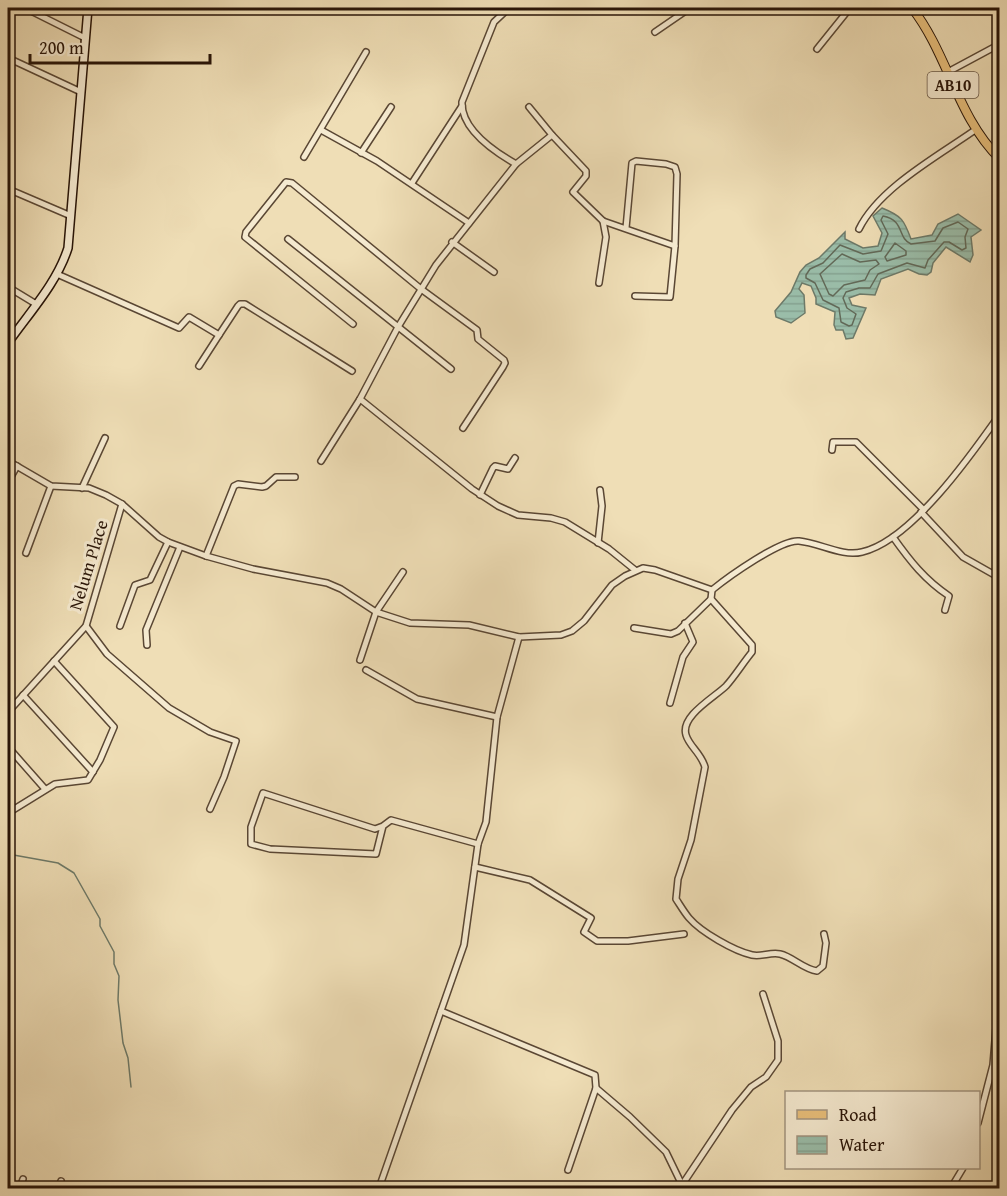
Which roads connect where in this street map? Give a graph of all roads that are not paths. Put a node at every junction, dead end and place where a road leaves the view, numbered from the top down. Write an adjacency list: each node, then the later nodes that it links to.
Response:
1 (25, 8): 9 (street)
2 (88, 8): 9 (main road)
3 (509, 8): 17 (street)
4 (690, 8): 7 (street)
5 (850, 8): 11 (street)
6 (912, 8): 14 (main road, AB10)
7 (682, 10): 8 (street)
8 (655, 32)
9 (85, 38): 15 (main road)
10 (999, 44): 14 (street)
11 (817, 49)
12 (366, 52): 19 (street)
13 (8, 58): 15 (street)
14 (946, 73): 20 (main road, AB10)
15 (81, 92): 28 (main road)
16 (391, 106): 22 (street)
17 (462, 106): 25 (street); 26 (street)
18 (529, 107): 21 (street)
19 (321, 130): 22 (street); 23 (street)
20 (975, 130): 24 (main road, AB10); 32 (street)
21 (552, 135): 25 (street); 29 (street)
22 (361, 153): 26 (street)
23 (304, 157)
24 (999, 159)
25 (516, 164): 30 (street)
26 (412, 183): 30 (street)
27 (8, 189): 28 (street)
28 (70, 216): 37 (main road)
29 (603, 221): 31 (street); 38 (street)
30 (469, 223): 34 (street)
31 (626, 228): 35 (street); 35 (street)
32 (860, 229)
33 (288, 239): 44 (street)
34 (452, 242): 36 (street); 40 (street)
35 (675, 246): 41 (street)
36 (494, 272)
37 (57, 274): 42 (main road); 45 (street)
38 (599, 283)
39 (8, 286): 42 (street)
40 (421, 289): 43 (street); 44 (street); 52 (street)
41 (635, 296)
42 (36, 304): 46 (main road)
43 (353, 324)
44 (398, 327): 48 (street); 50 (street)
45 (219, 335): 47 (street); 49 (street)
46 (8, 343)
47 (199, 366)
48 (451, 369)
49 (352, 371)
50 (360, 399): 57 (street); 64 (street)
51 (999, 414): 66 (street)
52 (463, 428)
53 (105, 438): 62 (street)
54 (832, 450): 66 (street)
55 (515, 458): 64 (street)
56 (8, 461): 58 (street)
57 (321, 461)
58 (16, 466): 60 (street); 61 (street)
59 (295, 477): 72 (street)
60 (8, 483)
61 (51, 486): 62 (street); 71 (street)
62 (82, 488): 65 (street)
63 (600, 490): 69 (street)
64 (480, 495): 69 (street)
65 (122, 504): 68 (street); 81 (street, Nelum Place)
66 (922, 511): 67 (street); 75 (street)
67 (893, 537): 76 (street); 78 (street)
68 (168, 542): 70 (street); 82 (street)
69 (598, 543): 73 (street)
70 (180, 547): 72 (street); 85 (street)
71 (26, 553)
72 (206, 556): 79 (street)
73 (635, 570): 76 (street); 84 (street)
74 (404, 572): 79 (street)
75 (999, 578)
76 (712, 590): 77 (street)
77 (711, 598): 80 (street); 102 (street)
78 (945, 610)
79 (376, 612): 84 (street); 86 (street)
80 (685, 623): 83 (street); 90 (street)
81 (86, 626): 87 (street, Nelum Place); 96 (street)
82 (120, 626)
83 (634, 628)
84 (519, 637): 92 (street)
85 (147, 645)
86 (360, 660)
87 (54, 661): 89 (street, Nelum Place); 94 (street)
88 (366, 670): 92 (street)
89 (23, 694): 91 (street, Nelum Place); 94 (street)
90 (670, 703)
91 (8, 712)
92 (497, 717): 99 (street)
93 (8, 747): 95 (street)
94 (93, 772): 95 (street)
95 (45, 789): 97 (street)
96 (210, 809)
97 (8, 813)
98 (383, 826): 98 (street); 99 (street)
99 (478, 844): 100 (street)
100 (475, 867): 101 (street); 104 (street)
101 (684, 934)
102 (824, 934)
103 (764, 994): 112 (street)
104 (441, 1011): 106 (street); 115 (street)
105 (999, 1011): 107 (street)
106 (596, 1088): 109 (street); 112 (street)
107 (980, 1115)
108 (962, 1169): 116 (street)
109 (568, 1170)
110 (23, 1179): 113 (street)
111 (61, 1181): 114 (street)
112 (681, 1187)
113 (20, 1188)
114 (59, 1188)
115 (379, 1188)
116 (951, 1188)

